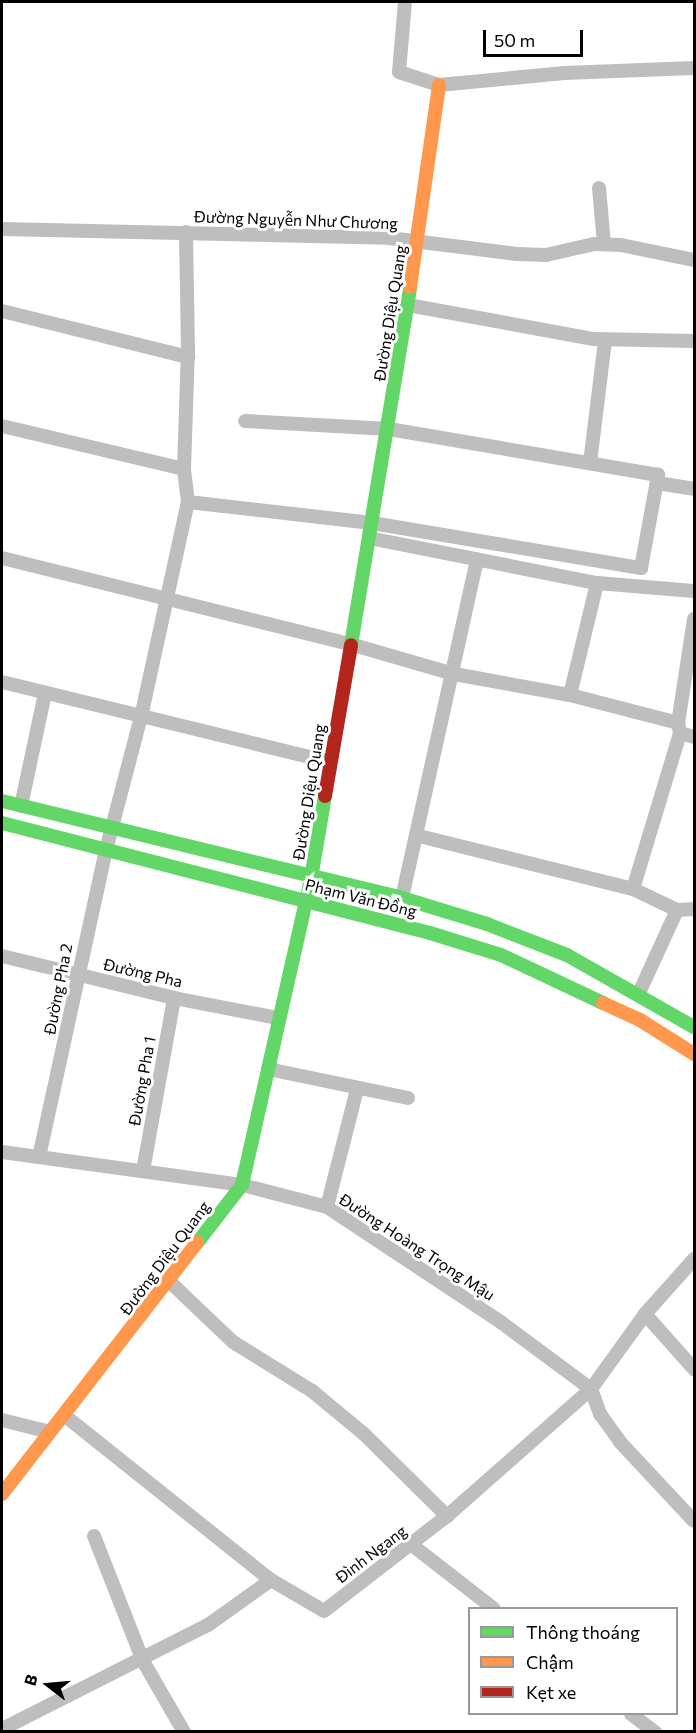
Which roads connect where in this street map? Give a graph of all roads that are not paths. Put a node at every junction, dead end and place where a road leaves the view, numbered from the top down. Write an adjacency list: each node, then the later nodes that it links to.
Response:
1 (405, 2): 3 (street)
2 (694, 68): 3 (street)
3 (440, 85): 7 (street, Đường Diệu Quang)
4 (599, 188): 8 (street)
5 (2, 230): 6 (street, Đường Nguyễn Như Chương)
6 (186, 232): 7 (street, Đường Nguyễn Như Chương); 14 (street, Đường Pha 2)
7 (418, 244): 8 (street, Đường Nguyễn Như Chương); 10 (street, Đường Diệu Quang)
8 (604, 244): 9 (street, Đường Nguyễn Như Chương)
9 (694, 260)
10 (408, 305): 12 (street); 17 (street, Đường Diệu Quang)
11 (2, 311): 14 (street)
12 (605, 340): 13 (street); 18 (street)
13 (694, 341)
14 (188, 357): 19 (street, Đường Pha 2)
15 (245, 421): 17 (street)
16 (2, 426): 19 (street)
17 (389, 429): 18 (street); 23 (street, Đường Diệu Quang)
18 (590, 463): 20 (street)
19 (184, 469): 22 (street, Đường Pha 2)
20 (657, 483): 21 (street); 23 (street)
21 (694, 489)
22 (188, 502): 23 (street); 29 (street, Đường Pha 2)
23 (372, 523): 24 (street, Đường Diệu Quang)
24 (369, 538): 26 (street); 31 (street, Đường Diệu Quang)
25 (2, 558): 29 (street)
26 (477, 559): 27 (street); 32 (street)
27 (597, 583): 28 (street); 35 (street)
28 (694, 591)
29 (167, 599): 31 (street); 36 (street, Đường Pha 2)
30 (694, 619): 37 (street)
31 (350, 644): 32 (street); 39 (street, Đường Diệu Quang)
32 (454, 674): 35 (street); 44 (street)
33 (2, 681): 34 (street)
34 (45, 693): 36 (street); 41 (street)
35 (570, 695): 37 (street)
36 (141, 717): 39 (street); 43 (street, Đường Pha 2)
37 (679, 728): 38 (street); 47 (street)
38 (694, 737)
39 (330, 762): 46 (street, Đường Diệu Quang)
40 (2, 801): 41 (street, Phạm Văn Đồng)
41 (21, 806): 43 (street, Phạm Văn Đồng)
42 (2, 823): 45 (street, Phạm Văn Đồng)
43 (111, 827): 45 (street, Đường Pha 2); 46 (street, Phạm Văn Đồng)
44 (419, 836): 47 (street); 48 (street)
45 (106, 850): 49 (street, Phạm Văn Đồng); 53 (street, Đường Pha 2)
46 (311, 878): 48 (street, Phạm Văn Đồng); 49 (street, Đường Diệu Quang)
47 (633, 889): 51 (street)
48 (402, 898): 54 (street, Phạm Văn Đồng)
49 (305, 902): 56 (street, Đường Diệu Quang); 58 (street, Phạm Văn Đồng)
50 (694, 909): 51 (street)
51 (677, 910): 54 (street)
52 (2, 956): 53 (street, Đường Pha)
53 (77, 975): 55 (street, Đường Pha); 63 (street, Đường Pha 2)
54 (639, 993): 57 (street, Phạm Văn Đồng)
55 (174, 998): 56 (street, Đường Pha); 64 (street, Đường Pha 1)
56 (278, 1018): 59 (street, Đường Diệu Quang)
57 (694, 1027)
58 (694, 1054)
59 (268, 1069): 60 (street); 65 (street, Đường Diệu Quang)
60 (357, 1089): 61 (street); 66 (street)
61 (408, 1098)
62 (2, 1152): 63 (street, Đường Hoàng Trọng Mậu)
63 (39, 1157): 64 (street, Đường Hoàng Trọng Mậu)
64 (143, 1171): 65 (street, Đường Hoàng Trọng Mậu)
65 (242, 1185): 66 (street, Đường Hoàng Trọng Mậu); 68 (street, Đường Diệu Quang)
66 (327, 1207): 71 (street, Đường Hoàng Trọng Mậu)
67 (694, 1259): 69 (street, Đình Ngang)
68 (170, 1282): 72 (street, Đường Diệu Quang); 76 (street)
69 (645, 1314): 70 (street); 71 (street, Đình Ngang)
70 (694, 1369)
71 (591, 1389): 76 (street, Đình Ngang); 77 (street)
72 (64, 1415): 74 (street, Đường Diệu Quang); 80 (street)
73 (2, 1420): 74 (street)
74 (50, 1432): 75 (street, Đường Diệu Quang)
75 (2, 1494)
76 (447, 1516): 79 (street, Đình Ngang)
77 (694, 1521)
78 (94, 1536): 82 (street)
79 (412, 1545): 80 (street, Đình Ngang); 81 (street)
80 (271, 1580): 82 (street)
81 (492, 1607)
82 (143, 1660): 84 (street); 85 (street)
83 (634, 1715): 86 (street)
84 (2, 1729)
85 (184, 1731)
86 (655, 1731)

